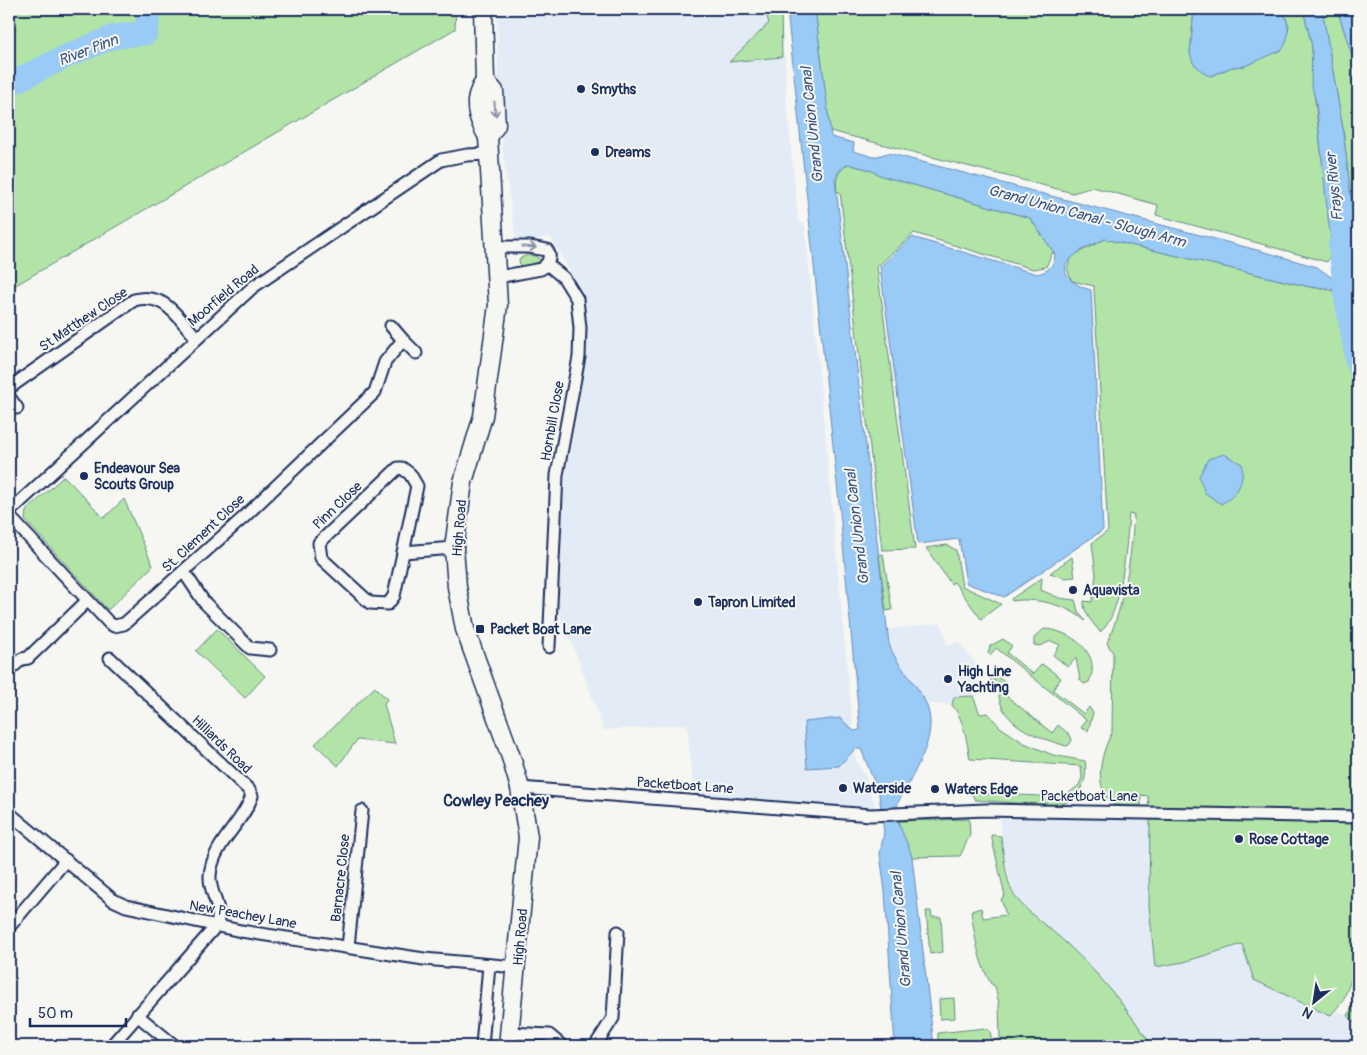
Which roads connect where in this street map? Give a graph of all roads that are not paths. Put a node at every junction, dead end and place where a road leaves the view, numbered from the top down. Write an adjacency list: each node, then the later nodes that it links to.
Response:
1 (482, 9): 2 (main road, High Road)
2 (488, 146): 3 (main road, High Road); 7 (street, Moorfield Road)
3 (495, 248): 4 (street, Hornbill Close, one-way to 4); 5 (main road, High Road)
4 (547, 264): 5 (street); 19 (street, Hornbill Close)
5 (498, 276): 15 (main road, High Road)
6 (391, 326): 8 (street)
7 (196, 337): 10 (street, St Matthew Close); 13 (street, Moorfield Road)
8 (403, 340): 9 (street); 17 (street, St. Clement Close)
9 (416, 353)
10 (9, 388)
11 (9, 397): 12 (street)
12 (17, 408)
13 (9, 512)
14 (9, 516): 18 (street, St. Clement Close)
15 (454, 548): 16 (street); 23 (main road, High Road)
16 (403, 552): 16 (street, Pinn Close)
17 (184, 572): 18 (street, St. Clement Close); 20 (street)
18 (87, 601): 22 (street)
19 (549, 647)
20 (270, 650)
21 (110, 658): 28 (street, Hilliards Road)
22 (9, 670)
23 (520, 788): 26 (street, Packetboat Lane); 33 (main road, High Road)
24 (362, 811): 31 (street, Barnacre Close)
25 (9, 813): 27 (street, New Peachey Lane)
26 (1358, 817)
27 (66, 860): 28 (street, New Peachey Lane); 29 (street)
28 (216, 926): 31 (street, New Peachey Lane); 34 (street)
29 (9, 927)
30 (618, 932): 40 (street)
31 (348, 947): 32 (street, New Peachey Lane)
32 (489, 965): 33 (street, New Peachey Lane); 38 (street, High Road)
33 (517, 967): 35 (main road, High Road)
34 (137, 1015): 36 (street); 37 (street)
35 (509, 1040): 39 (street)
36 (111, 1046)
37 (175, 1046)
38 (482, 1046)
39 (562, 1046)
40 (595, 1046)

